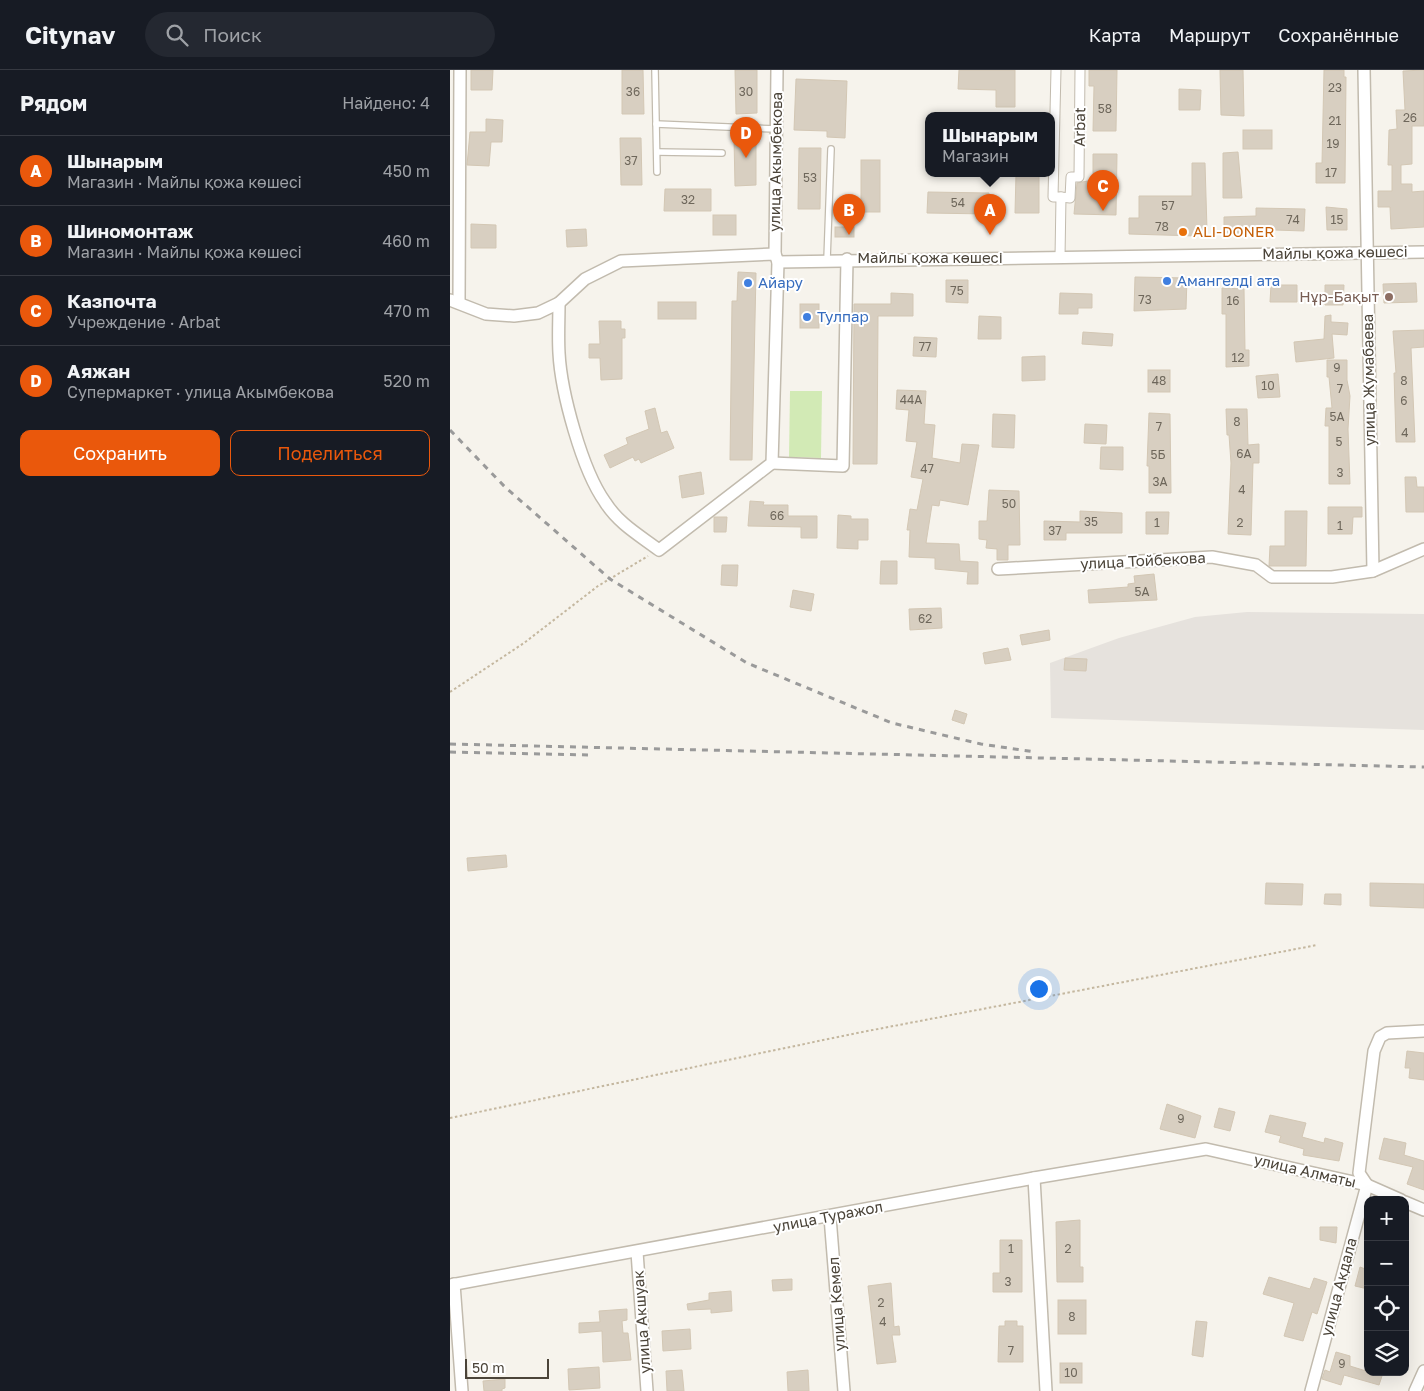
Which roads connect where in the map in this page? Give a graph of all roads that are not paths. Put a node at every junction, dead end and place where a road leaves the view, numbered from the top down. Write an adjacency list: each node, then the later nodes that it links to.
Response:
1 (460, 70): 22 (street)
2 (655, 70): 7 (lane)
3 (777, 70): 8 (street, улица Акымбекова)
4 (1056, 70): 9 (street, Arbat)
5 (1080, 70): 15 (street, Arbat)
6 (1364, 70): 16 (street, улица Жумабаева)
7 (656, 124): 8 (lane); 11 (lane)
8 (776, 129): 19 (street, улица Акымбекова)
9 (1055, 134)
10 (831, 149): 21 (lane)
11 (657, 152): 12 (lane); 13 (lane)
12 (722, 153)
13 (657, 172)
14 (1054, 177): 15 (street, Arbat)
15 (1061, 197): 18 (street, Arbat)
16 (1367, 252): 17 (street, Майлы қожа көшесі); 18 (street, Майлы қожа көшесі); 27 (street, улица Жумабаева)
17 (1424, 252)
18 (1060, 257): 20 (street, Майлы қожа көшесі)
19 (777, 258): 21 (street, Майлы қожа көшесі); 23 (street, Майлы қожа көшесі); 24 (street, улица Акымбекова)
20 (847, 259): 21 (street, Майлы қожа көшесі); 24 (street)
21 (827, 260)
22 (455, 301): 23 (street, Майлы қожа көшесі)
23 (559, 303): 24 (street)
24 (772, 463)
25 (1424, 549): 27 (street, улица Тойбекова)
26 (998, 570): 27 (street, улица Тойбекова)
27 (1373, 571)
28 (1424, 1031): 31 (street)
29 (1206, 1149): 30 (street, улица Туражол); 31 (street, улица Алматы)
30 (1034, 1178): 35 (street, улица Туражол); 42 (street)
31 (1367, 1185): 32 (street, улица Алматы); 43 (street, улица Акдала)
32 (1392, 1196)
33 (1409, 1204): 34 (street)
34 (1424, 1210)
35 (830, 1217): 36 (street, улица Туражол); 41 (street, улица Кемел)
36 (637, 1252): 37 (street, улица Туражол); 40 (street, улица Акшуак)
37 (452, 1284): 39 (street)
38 (1424, 1371): 44 (street)
39 (462, 1391)
40 (647, 1391)
41 (844, 1391)
42 (1046, 1391)
43 (1311, 1391)
44 (1415, 1391)

